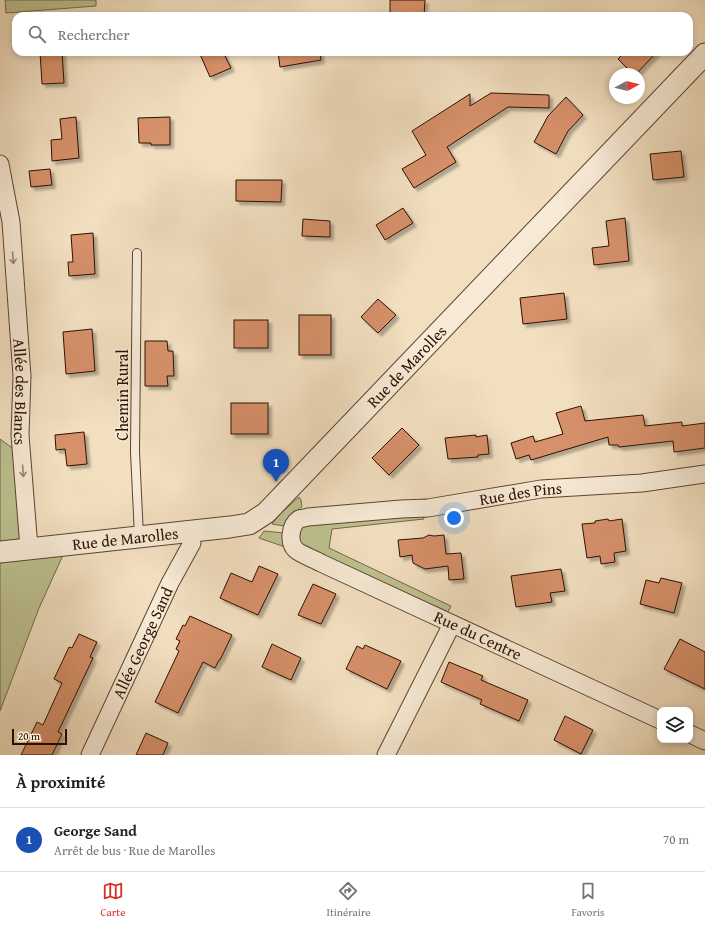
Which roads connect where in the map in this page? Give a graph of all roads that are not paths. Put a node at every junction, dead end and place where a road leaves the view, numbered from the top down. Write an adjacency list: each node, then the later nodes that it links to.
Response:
1 (705, 54): 5 (street, Rue de Marolles)
2 (0, 164): 7 (street, Allée des Blancs, one-way to 7)
3 (137, 253): 6 (lane, Chemin Rural)
4 (705, 474): 8 (street, Rue des Pins)
5 (190, 531): 6 (street, Rue de Marolles); 14 (street, Allée George Sand)
6 (140, 536): 7 (street, Rue de Marolles)
7 (35, 548): 9 (street, Rue de Marolles)
8 (296, 550): 10 (street, Rue du Centre)
9 (0, 552)
10 (452, 624): 11 (street, Rue du Centre); 15 (street)
11 (657, 719)
12 (693, 735): 13 (street)
13 (705, 741)
14 (90, 755)
15 (386, 755)

